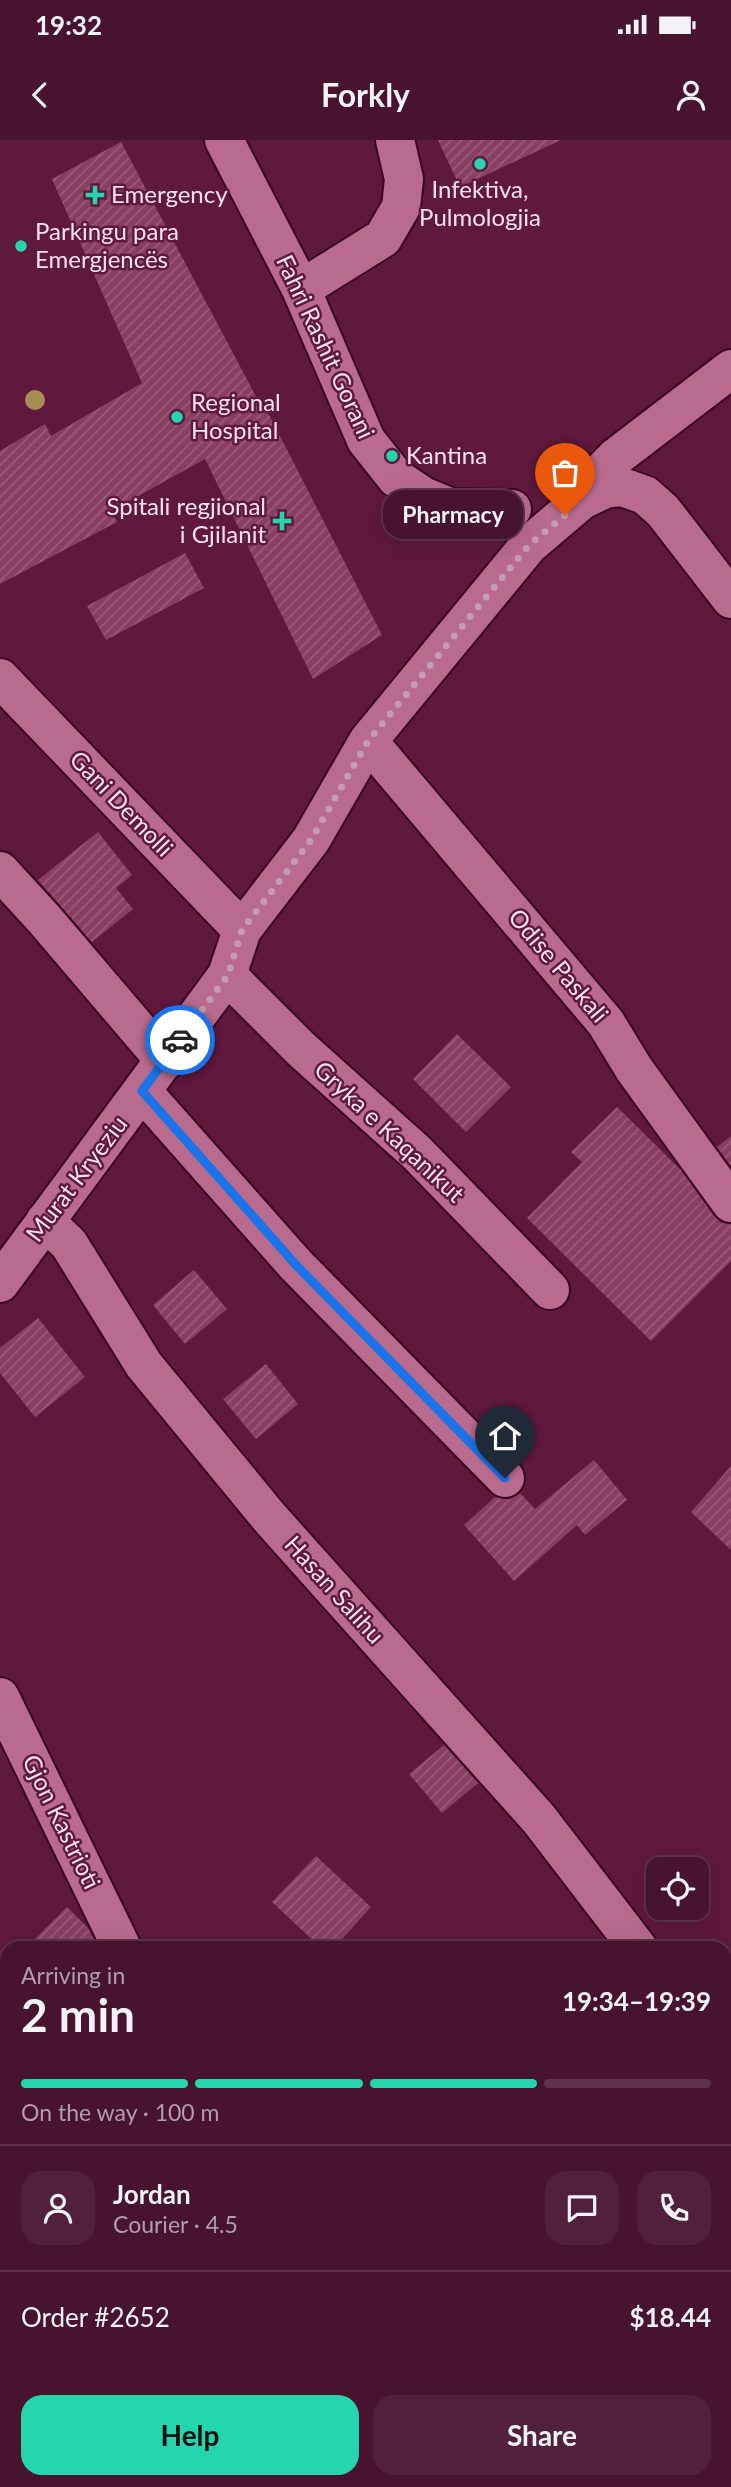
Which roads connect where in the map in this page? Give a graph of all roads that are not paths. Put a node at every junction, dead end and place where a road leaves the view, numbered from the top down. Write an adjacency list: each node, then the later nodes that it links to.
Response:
1 (224, 140): 3 (street, Fahri Rashit Gorani)
2 (395, 140): 3 (street)
3 (300, 289): 5 (street, Fahri Rashit Gorani)
4 (731, 369): 6 (street)
5 (512, 509)
6 (529, 545): 7 (street, Murat Kryeziu); 9 (street, Murat Kryeziu)
7 (731, 599)
8 (0, 678): 11 (street, Gani Demolli)
9 (368, 741): 11 (street, Murat Kryeziu); 15 (street, Odise Paskali)
10 (0, 871): 13 (street)
11 (242, 930): 12 (street, Murat Kryeziu)
12 (228, 975): 13 (street, Murat Kryeziu); 18 (street, Gryka e Kaqanikut)
13 (165, 1061): 14 (street, Murat Kryeziu)
14 (142, 1091): 16 (street, Murat Kryeziu); 19 (street)
15 (731, 1203)
16 (45, 1222): 17 (street, Murat Kryeziu); 22 (street, Hasan Salihu)
17 (0, 1283)
18 (550, 1290)
19 (505, 1478)
20 (0, 1697): 21 (street, Gjon Kastrioti)
21 (119, 1941)
22 (633, 1941)

